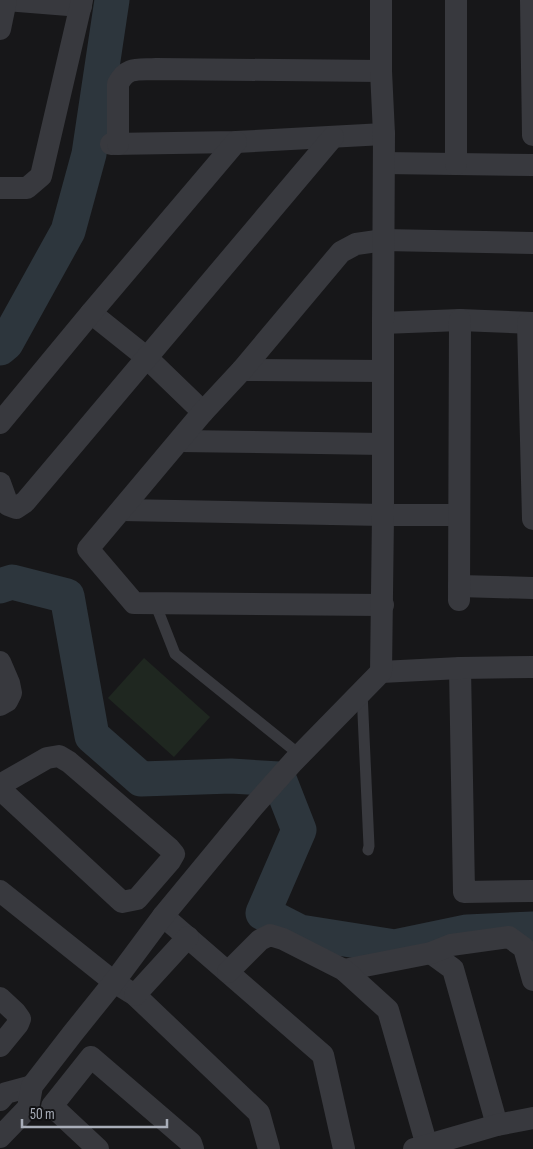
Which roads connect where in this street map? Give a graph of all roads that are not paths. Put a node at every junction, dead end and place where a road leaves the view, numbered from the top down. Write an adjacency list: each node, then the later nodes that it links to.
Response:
1 (6, 0): 5 (street); 6 (street)
2 (381, 0): 7 (street)
3 (456, 0): 13 (street)
4 (532, 0): 9 (street)
5 (82, 3): 15 (street)
6 (0, 29)
7 (382, 71): 8 (street); 11 (street)
8 (384, 134): 10 (street); 12 (street)
9 (533, 135)
10 (333, 137): 11 (street); 22 (street)
11 (236, 142): 18 (street)
12 (384, 164): 13 (street); 16 (street)
13 (456, 164): 14 (street)
14 (533, 165)
15 (0, 188)
16 (384, 240): 17 (street); 21 (street); 23 (street)
17 (533, 243)
18 (91, 313): 22 (street); 26 (street)
19 (460, 320): 20 (street); 21 (street); 32 (street)
20 (531, 322): 33 (street)
21 (383, 323): 24 (street)
22 (146, 357): 25 (street); 29 (street)
23 (242, 370): 24 (street); 25 (street)
24 (383, 371): 28 (street)
25 (203, 412): 27 (street)
26 (0, 423)
27 (180, 441): 28 (street); 30 (street)
28 (383, 444): 31 (street)
29 (0, 483)
30 (122, 510): 31 (street); 35 (street)
31 (383, 515): 32 (street); 36 (street)
32 (459, 515): 34 (street)
33 (533, 518)
34 (533, 588)
35 (156, 603): 36 (street); 43 (lane)
36 (383, 605): 40 (street)
37 (0, 662): 42 (street)
38 (533, 667): 39 (street)
39 (460, 668): 40 (street); 48 (street)
40 (381, 672): 41 (street)
41 (362, 691): 43 (street); 46 (lane)
42 (0, 705)
43 (297, 758): 49 (street)
44 (0, 785): 45 (street)
45 (0, 789)
46 (368, 850)
47 (0, 891): 55 (street)
48 (533, 891)
49 (163, 916): 50 (street); 55 (street)
50 (188, 937): 53 (street); 56 (street)
51 (431, 953): 52 (street); 54 (street); 64 (street)
52 (344, 970): 53 (street); 66 (street)
53 (228, 972): 70 (street)
54 (533, 980)
55 (114, 982): 56 (street); 58 (street)
56 (134, 995): 69 (street)
57 (0, 998): 59 (street)
58 (73, 1033): 60 (street); 61 (street)
59 (0, 1046)
60 (91, 1057): 67 (street); 68 (street)
61 (32, 1086): 62 (street); 65 (street)
62 (0, 1100)
63 (533, 1118): 64 (street)
64 (497, 1125): 66 (street)
65 (0, 1137)
66 (420, 1147)
67 (98, 1149)
68 (193, 1149)
69 (268, 1149)
70 (344, 1149)

